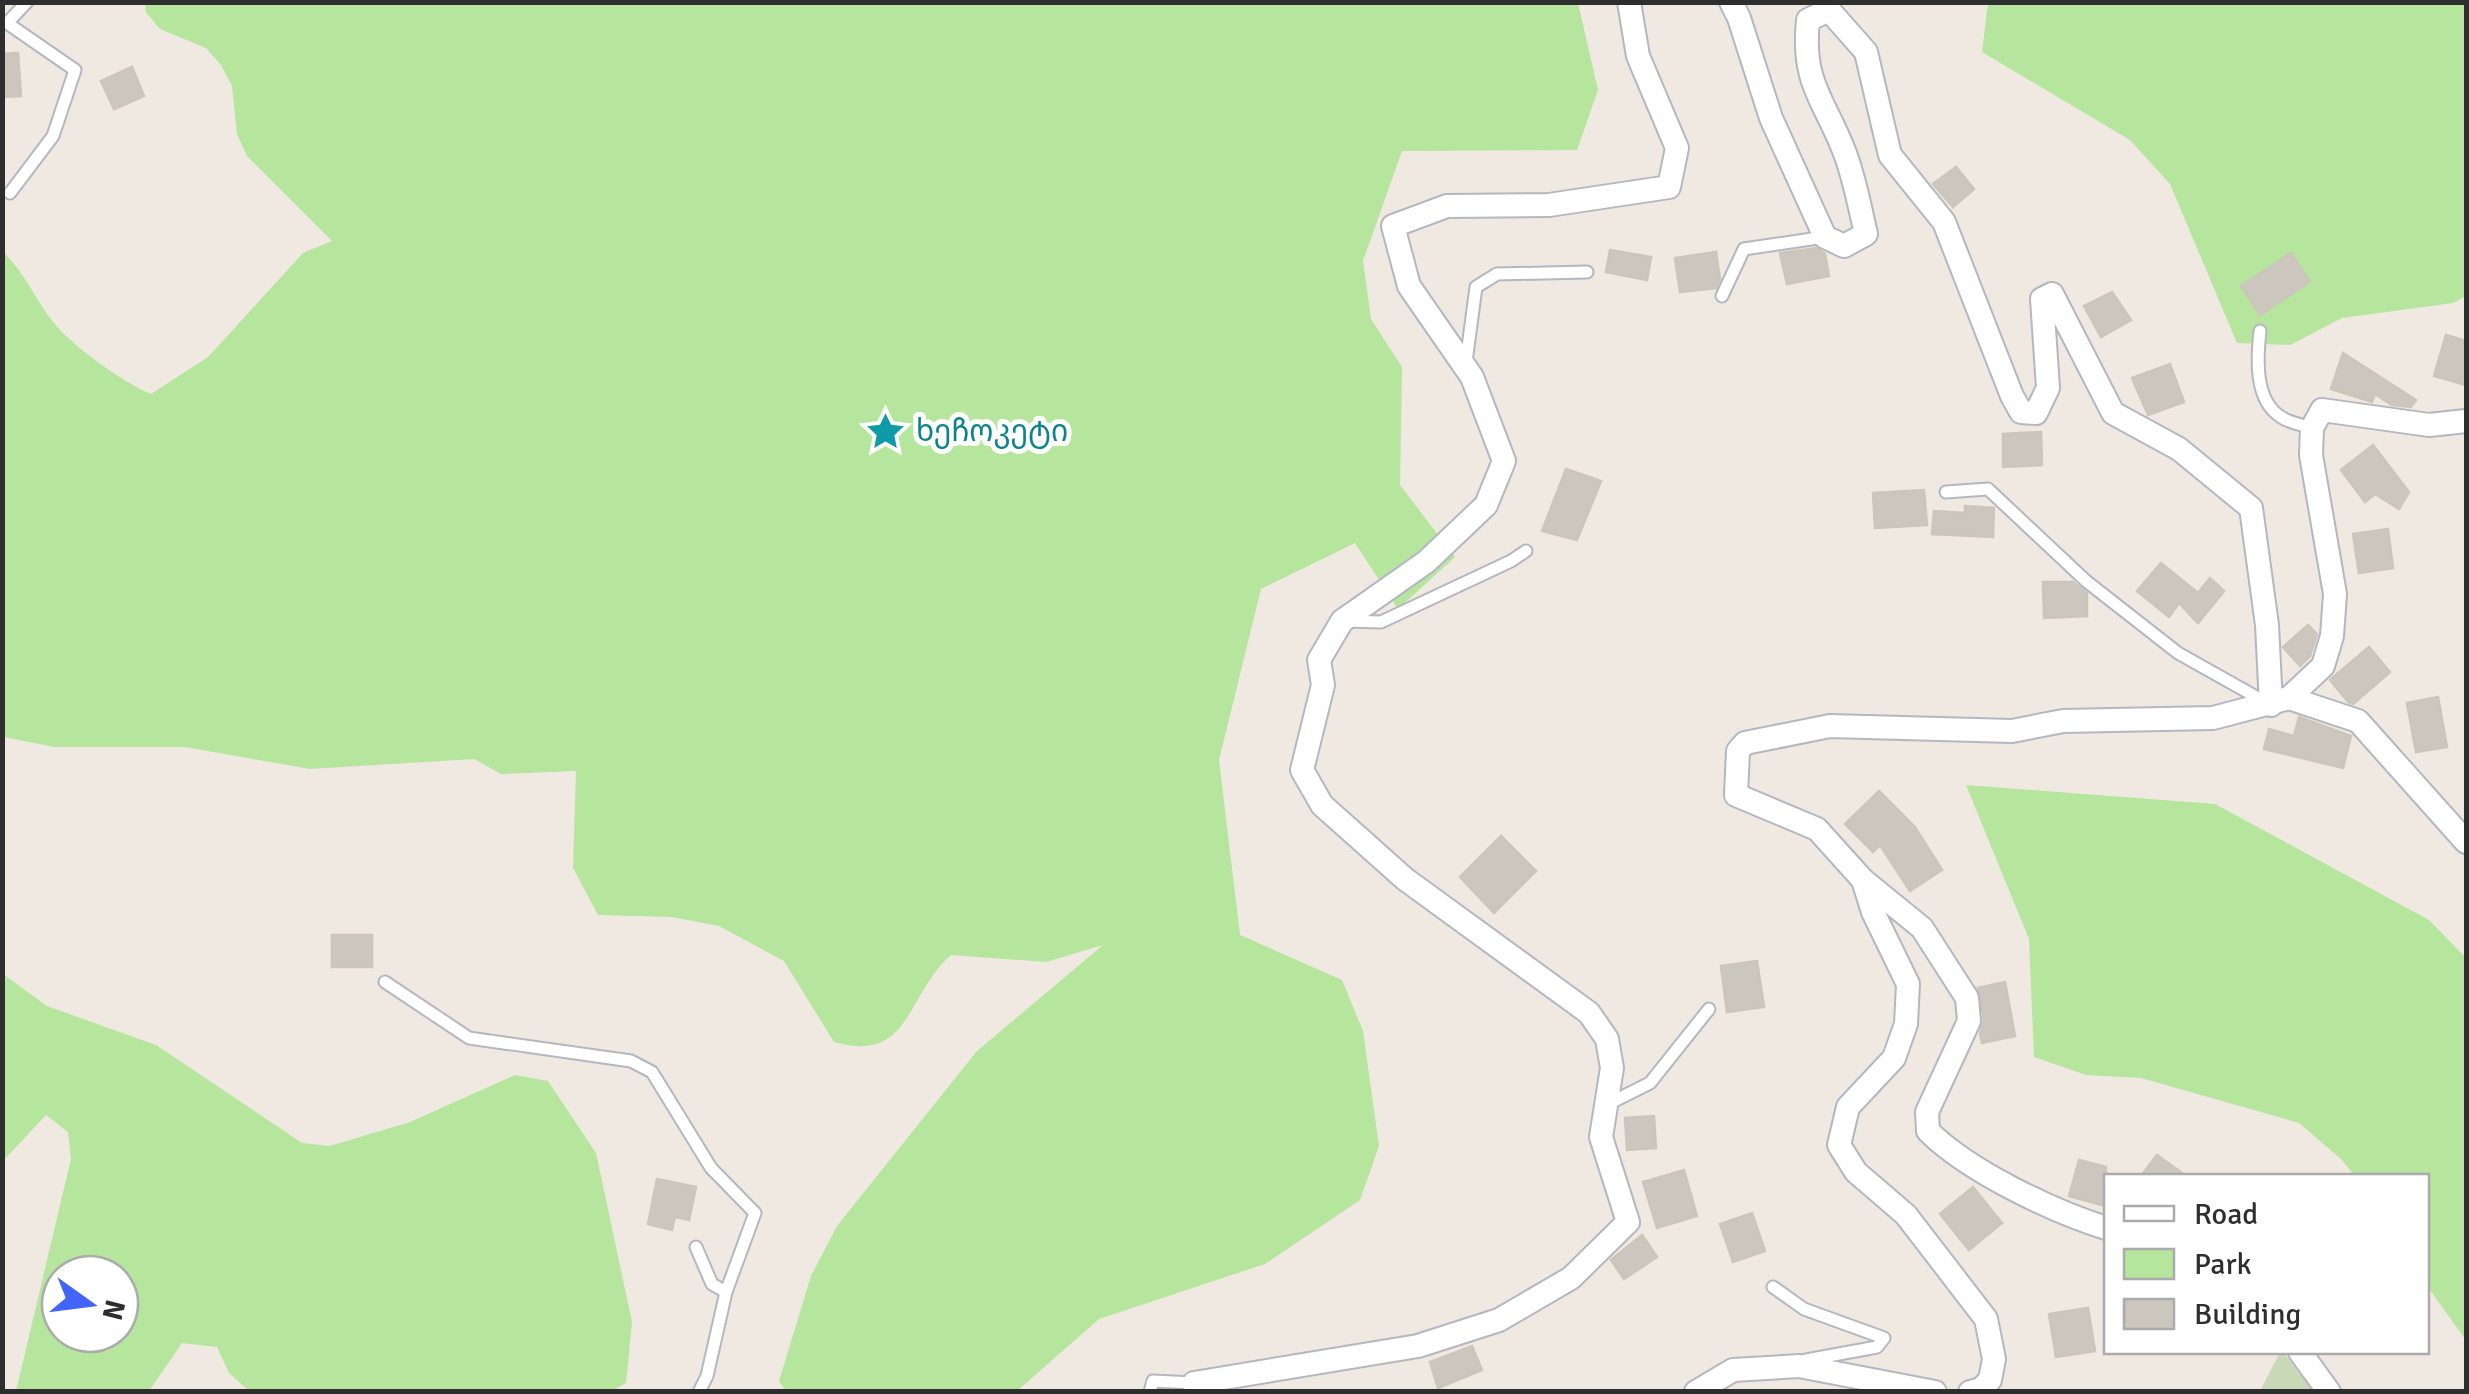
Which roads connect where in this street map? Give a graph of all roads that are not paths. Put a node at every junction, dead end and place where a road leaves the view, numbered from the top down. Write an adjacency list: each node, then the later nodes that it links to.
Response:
1 (27, 2): 4 (lane)
2 (1629, 2): 9 (street)
3 (1731, 2): 5 (street)
4 (10, 193)
5 (1825, 237): 7 (lane); 15 (street)
6 (1588, 272): 9 (lane)
7 (1722, 296)
8 (2260, 331): 11 (lane)
9 (1465, 366): 14 (street)
10 (2466, 421): 11 (street)
11 (2312, 428): 15 (street)
12 (1946, 492): 15 (lane)
13 (1526, 551): 14 (lane)
14 (1342, 621): 20 (street)
15 (2280, 701): 16 (street); 17 (street)
16 (2466, 842)
17 (1863, 880): 21 (street); 32 (street)
18 (386, 982): 24 (lane)
19 (1709, 1009): 20 (lane)
20 (1606, 1105): 27 (street)
21 (2104, 1227)
22 (696, 1247): 24 (lane)
23 (1773, 1287): 26 (lane)
24 (726, 1292): 28 (lane)
25 (2301, 1354): 33 (street)
26 (1799, 1366): 30 (street); 31 (street)
27 (1196, 1387): 29 (lane)
28 (699, 1392)
29 (1150, 1392)
30 (1696, 1392)
31 (1936, 1392)
32 (1970, 1392)
33 (2329, 1392)

